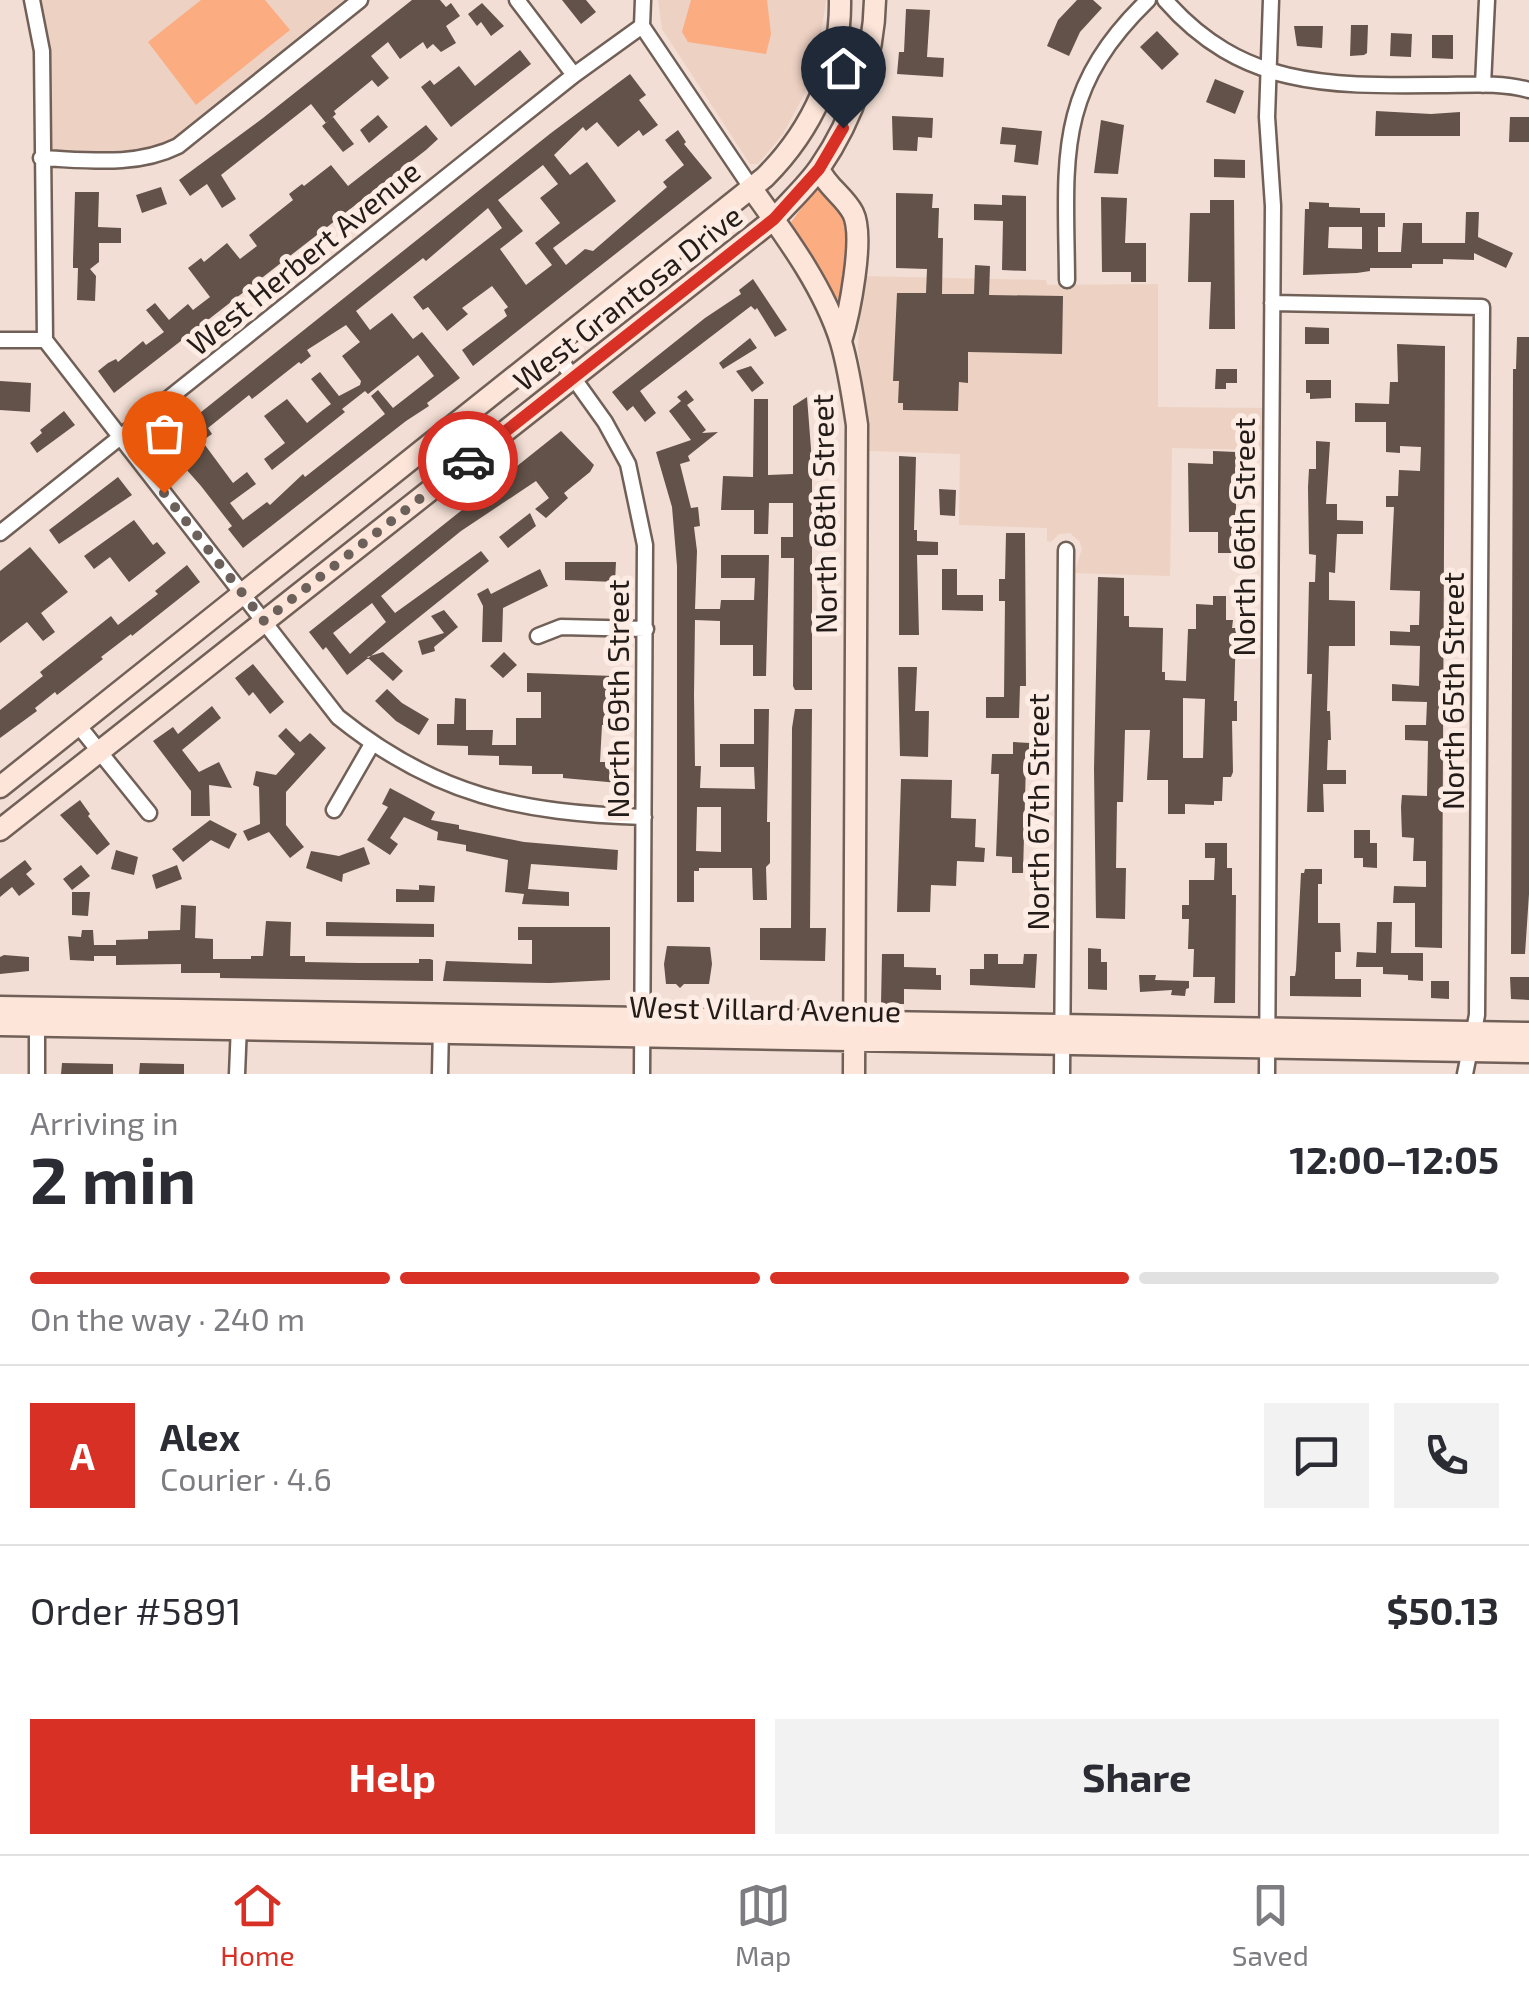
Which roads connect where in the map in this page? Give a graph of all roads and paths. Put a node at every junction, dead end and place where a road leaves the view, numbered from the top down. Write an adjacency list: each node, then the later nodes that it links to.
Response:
1 (32, 0): 18 (street)
2 (360, 0): 18 (street)
3 (517, 0): 13 (street)
4 (642, 0): 11 (street)
5 (840, 0): 16 (street)
6 (875, 0): 17 (street)
7 (1148, 0): 22 (street)
8 (1165, 0): 12 (street)
9 (1271, 0): 12 (street, North 66th Street)
10 (1487, 0): 14 (street)
11 (642, 26): 13 (street, West Herbert Avenue); 20 (street)
12 (1269, 71): 14 (street); 23 (street, North 66th Street)
13 (574, 75): 29 (street, West Herbert Avenue)
14 (1483, 85): 15 (street)
15 (1529, 90)
16 (813, 113): 17 (street); 20 (street)
17 (843, 128): 19 (street)
18 (41, 158): 25 (street)
19 (819, 169): 21 (street); 26 (street)
20 (752, 189): 21 (street, North 68th Street); 27 (street, West Grantosa Drive)
21 (774, 219): 26 (street, North 68th Street); 28 (street, West Grantosa Drive)
22 (1067, 280)
23 (1272, 303): 53 (street, North 66th Street); 54 (street, North 65th Street)
24 (0, 340): 25 (street)
25 (45, 340): 29 (street)
26 (840, 340): 50 (street, North 68th Street)
27 (552, 348): 28 (street, North 69th Street); 32 (street, West Grantosa Drive)
28 (573, 378): 33 (street, West Grantosa Drive); 34 (street, North 69th Street)
29 (122, 438): 30 (street, West Herbert Avenue); 32 (street)
30 (0, 533)
31 (1066, 550): 52 (street, North 67th Street)
32 (243, 594): 33 (street); 36 (street, West Grantosa Drive)
33 (264, 621): 37 (street); 38 (street, West Grantosa Drive)
34 (646, 629): 35 (street); 42 (street, North 69th Street)
35 (538, 636)
36 (78, 725): 38 (street); 39 (street, West Grantosa Drive)
37 (372, 744): 40 (street); 42 (street)
38 (99, 752): 41 (street); 43 (street, West Grantosa Drive)
39 (0, 787)
40 (334, 810)
41 (149, 812)
42 (644, 817): 49 (street, North 69th Street)
43 (0, 830)
44 (0, 1008): 45 (street, West Villard Avenue)
45 (37, 1017): 46 (street, West Villard Avenue); 47 (street, West Villard Avenue); 56 (street)
46 (239, 1020): 48 (street, West Villard Avenue); 57 (street)
47 (0, 1025)
48 (441, 1025): 49 (street, West Villard Avenue); 58 (street)
49 (642, 1027): 50 (street, West Villard Avenue); 59 (street, North 69th Street)
50 (854, 1031): 52 (street, West Villard Avenue); 60 (street, North 68th Street)
51 (1529, 1033): 54 (street, West Villard Avenue)
52 (1063, 1034): 53 (street, West Villard Avenue); 61 (street, North 67th Street)
53 (1267, 1038): 54 (street, West Villard Avenue); 62 (street, North 66th Street)
54 (1472, 1042): 55 (street, West Villard Avenue); 63 (street, North 65th Street)
55 (1529, 1052)
56 (37, 1074)
57 (237, 1074)
58 (440, 1074)
59 (642, 1074)
60 (854, 1074)
61 (1062, 1074)
62 (1267, 1074)
63 (1465, 1074)

